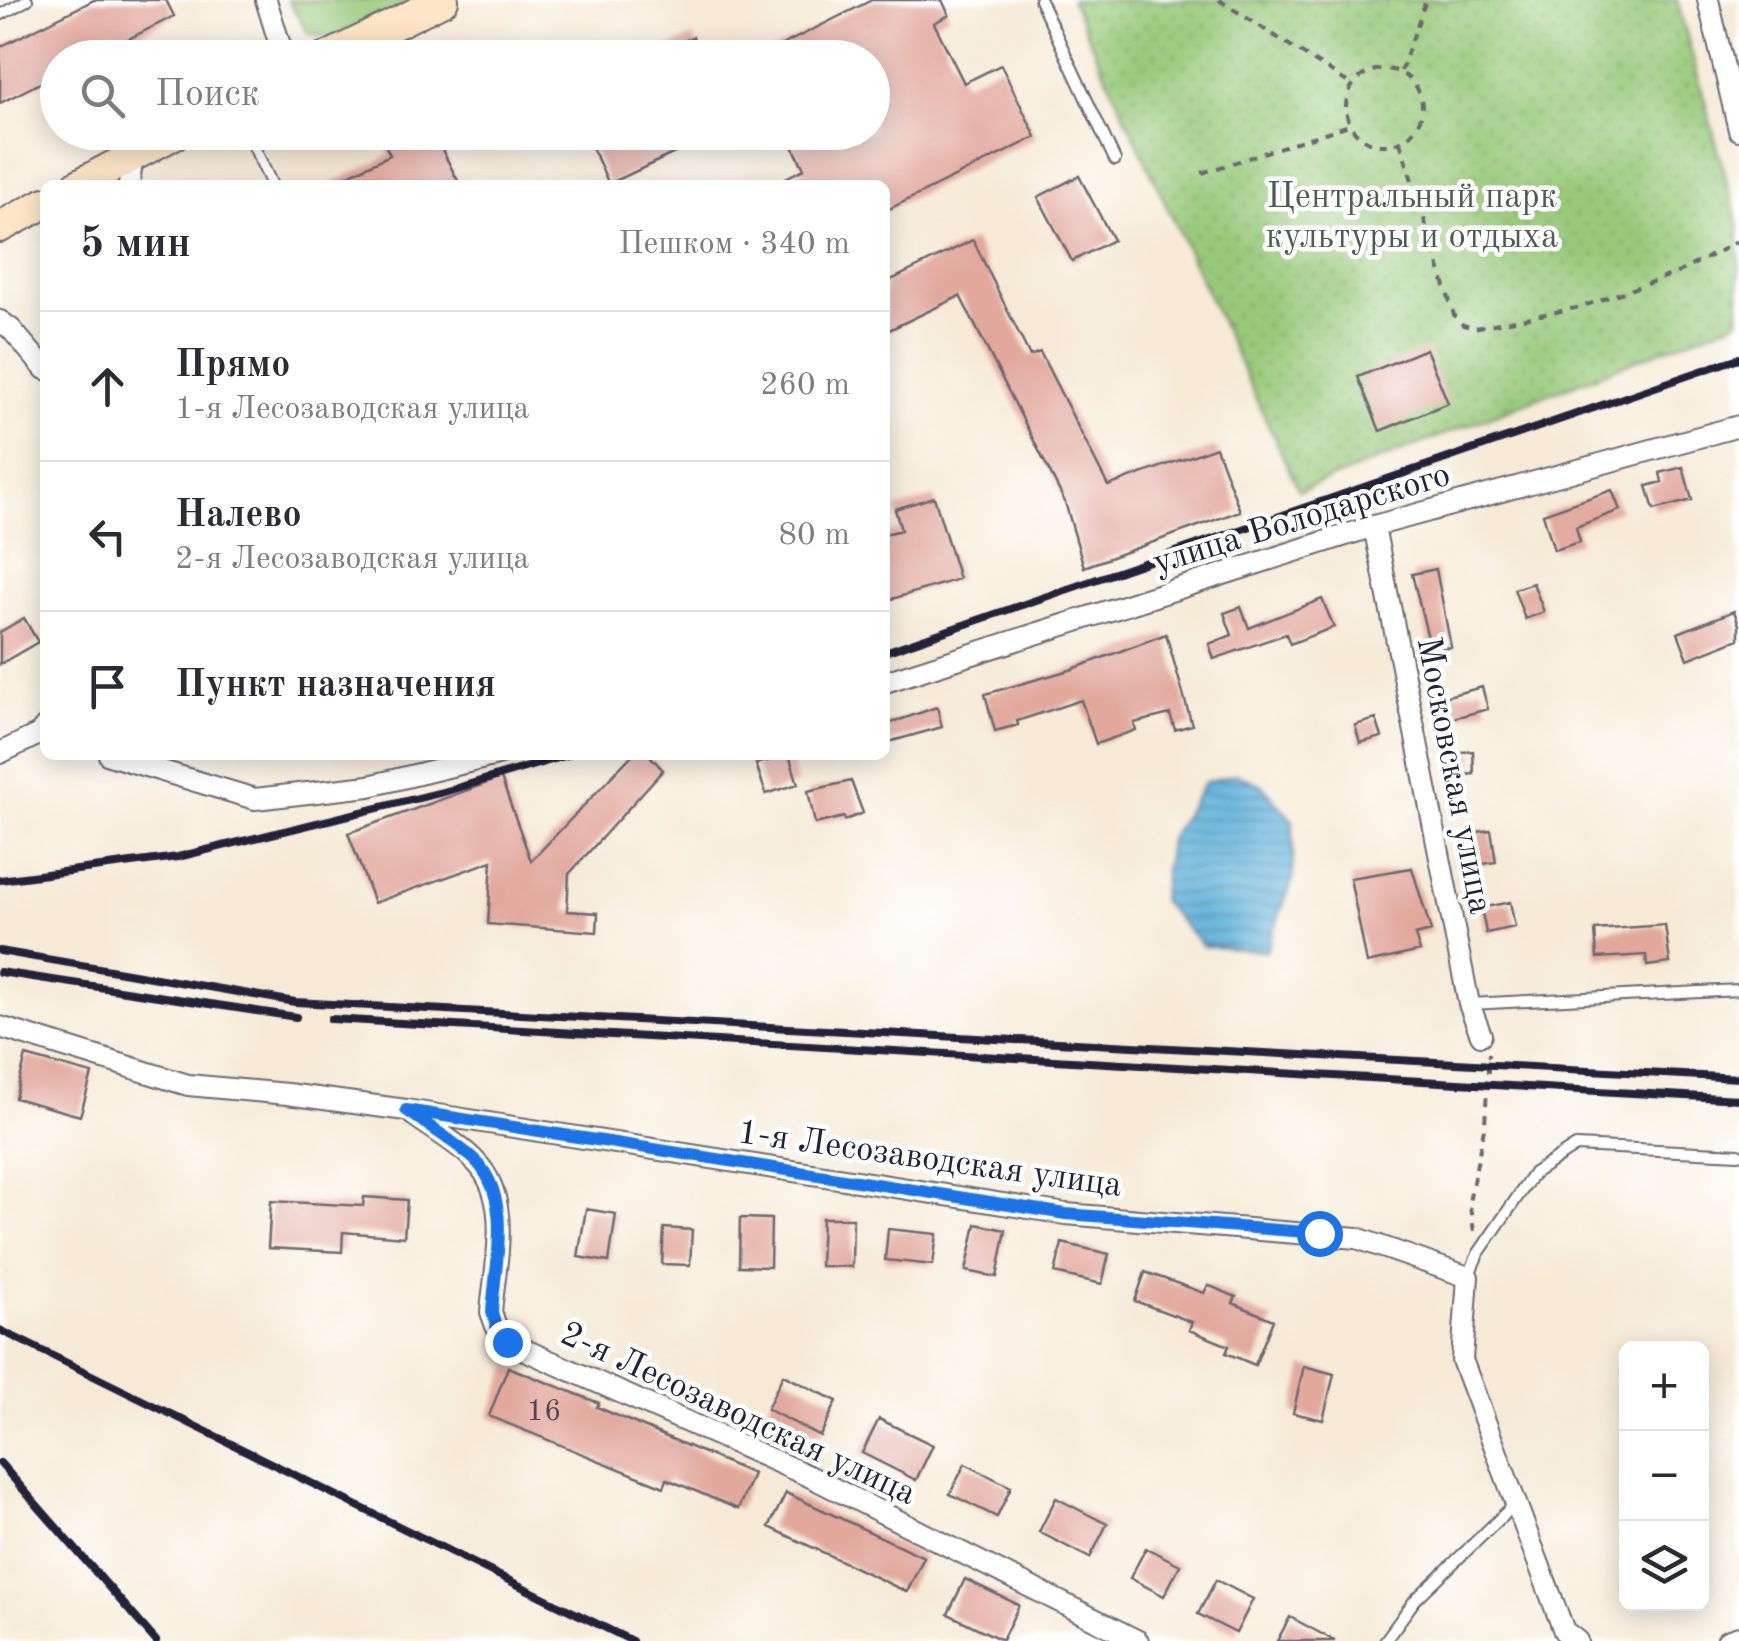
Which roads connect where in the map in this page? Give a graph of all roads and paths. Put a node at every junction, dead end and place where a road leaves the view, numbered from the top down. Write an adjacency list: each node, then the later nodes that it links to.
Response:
1 (27, 0): 8 (lane)
2 (266, 0): 9 (street)
3 (443, 0): 10 (main road)
4 (1040, 0): 18 (lane)
5 (1219, 0): 12 (path)
6 (1426, 0): 11 (path)
7 (1708, 0): 14 (street)
8 (0, 14)
9 (278, 40)
10 (362, 40)
11 (1401, 71): 12 (path); 15 (path)
12 (1352, 86): 13 (path)
13 (1350, 125): 15 (path); 20 (path)
14 (1739, 130)
15 (1400, 142): 25 (path)
16 (156, 150): 19 (main road)
17 (255, 150): 22 (lane)
18 (1115, 160)
19 (131, 170): 21 (main road)
20 (1202, 173)
21 (96, 180)
22 (270, 180)
23 (40, 206): 24 (main road)
24 (0, 227)
25 (1739, 240)
26 (0, 321): 27 (street)
27 (40, 363)
28 (1739, 426): 29 (street, улица Володарского)
29 (1374, 526): 30 (street, улица Володарского); 36 (street, Московская улица)
30 (890, 680)
31 (40, 733): 32 (street)
32 (0, 753)
33 (126, 760): 34 (street)
34 (476, 760)
35 (1739, 990): 36 (lane)
36 (1469, 1004): 38 (street, Московская улица)
37 (0, 1027): 39 (street, 1-я Лесозаводская улица)
38 (1481, 1035): 41 (path)
39 (406, 1110): 42 (street, 1-я Лесозаводская улица); 45 (street, 2-я Лесозаводская улица)
40 (1739, 1154): 41 (lane)
41 (1478, 1254): 42 (lane)
42 (1468, 1277): 43 (street)
43 (1516, 1503): 46 (lane); 47 (street)
44 (1739, 1637): 48 (street)
45 (1138, 1641)
46 (1385, 1641)
47 (1577, 1641)
48 (1728, 1641)

